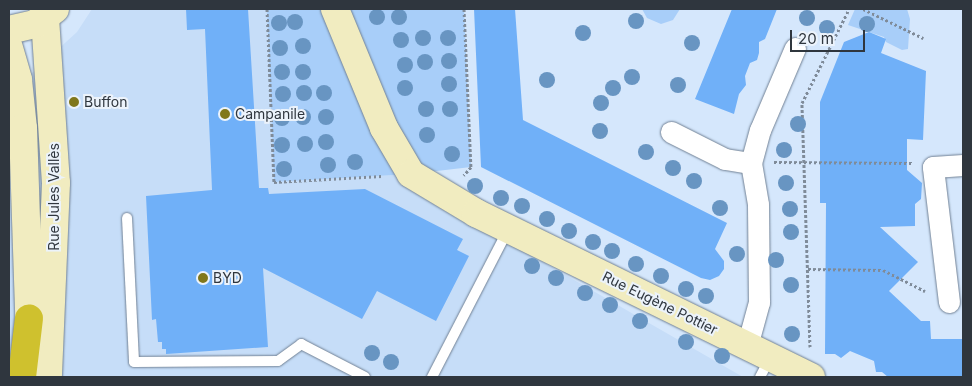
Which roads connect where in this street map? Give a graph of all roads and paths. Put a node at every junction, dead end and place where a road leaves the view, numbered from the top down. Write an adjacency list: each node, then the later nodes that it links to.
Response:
1 (267, 9): 16 (path)
2 (335, 9): 16 (main road, Rue Eugène Pottier)
3 (464, 9): 17 (path)
4 (849, 9): 12 (path)
5 (863, 9): 8 (path)
6 (50, 13): 7 (main road); 27 (main road, Rue Jules Vallès)
7 (9, 30)
8 (923, 38)
9 (9, 48): 22 (main road, Rue Jules Vallès)
10 (795, 48): 13 (street)
11 (671, 132): 13 (street)
12 (804, 160): 13 (path); 15 (path); 20 (path)
13 (751, 163): 23 (street)
14 (963, 165): 15 (street)
15 (933, 167): 21 (street)
16 (410, 174): 17 (main road, Rue Eugène Pottier)
17 (446, 197): 19 (main road, Rue Eugène Pottier)
18 (127, 218): 28 (lane)
19 (509, 229): 23 (main road, Rue Eugène Pottier); 29 (lane)
20 (808, 269): 21 (path); 30 (path)
21 (949, 302)
22 (29, 318): 25 (highway); 26 (main road, Rue Jules Vallès)
23 (747, 346): 24 (main road, Rue Eugène Pottier)
24 (766, 367): 30 (main road, Rue Eugène Pottier)
25 (22, 377)
26 (32, 377)
27 (48, 377)
28 (365, 377)
29 (432, 377)
30 (811, 377)

